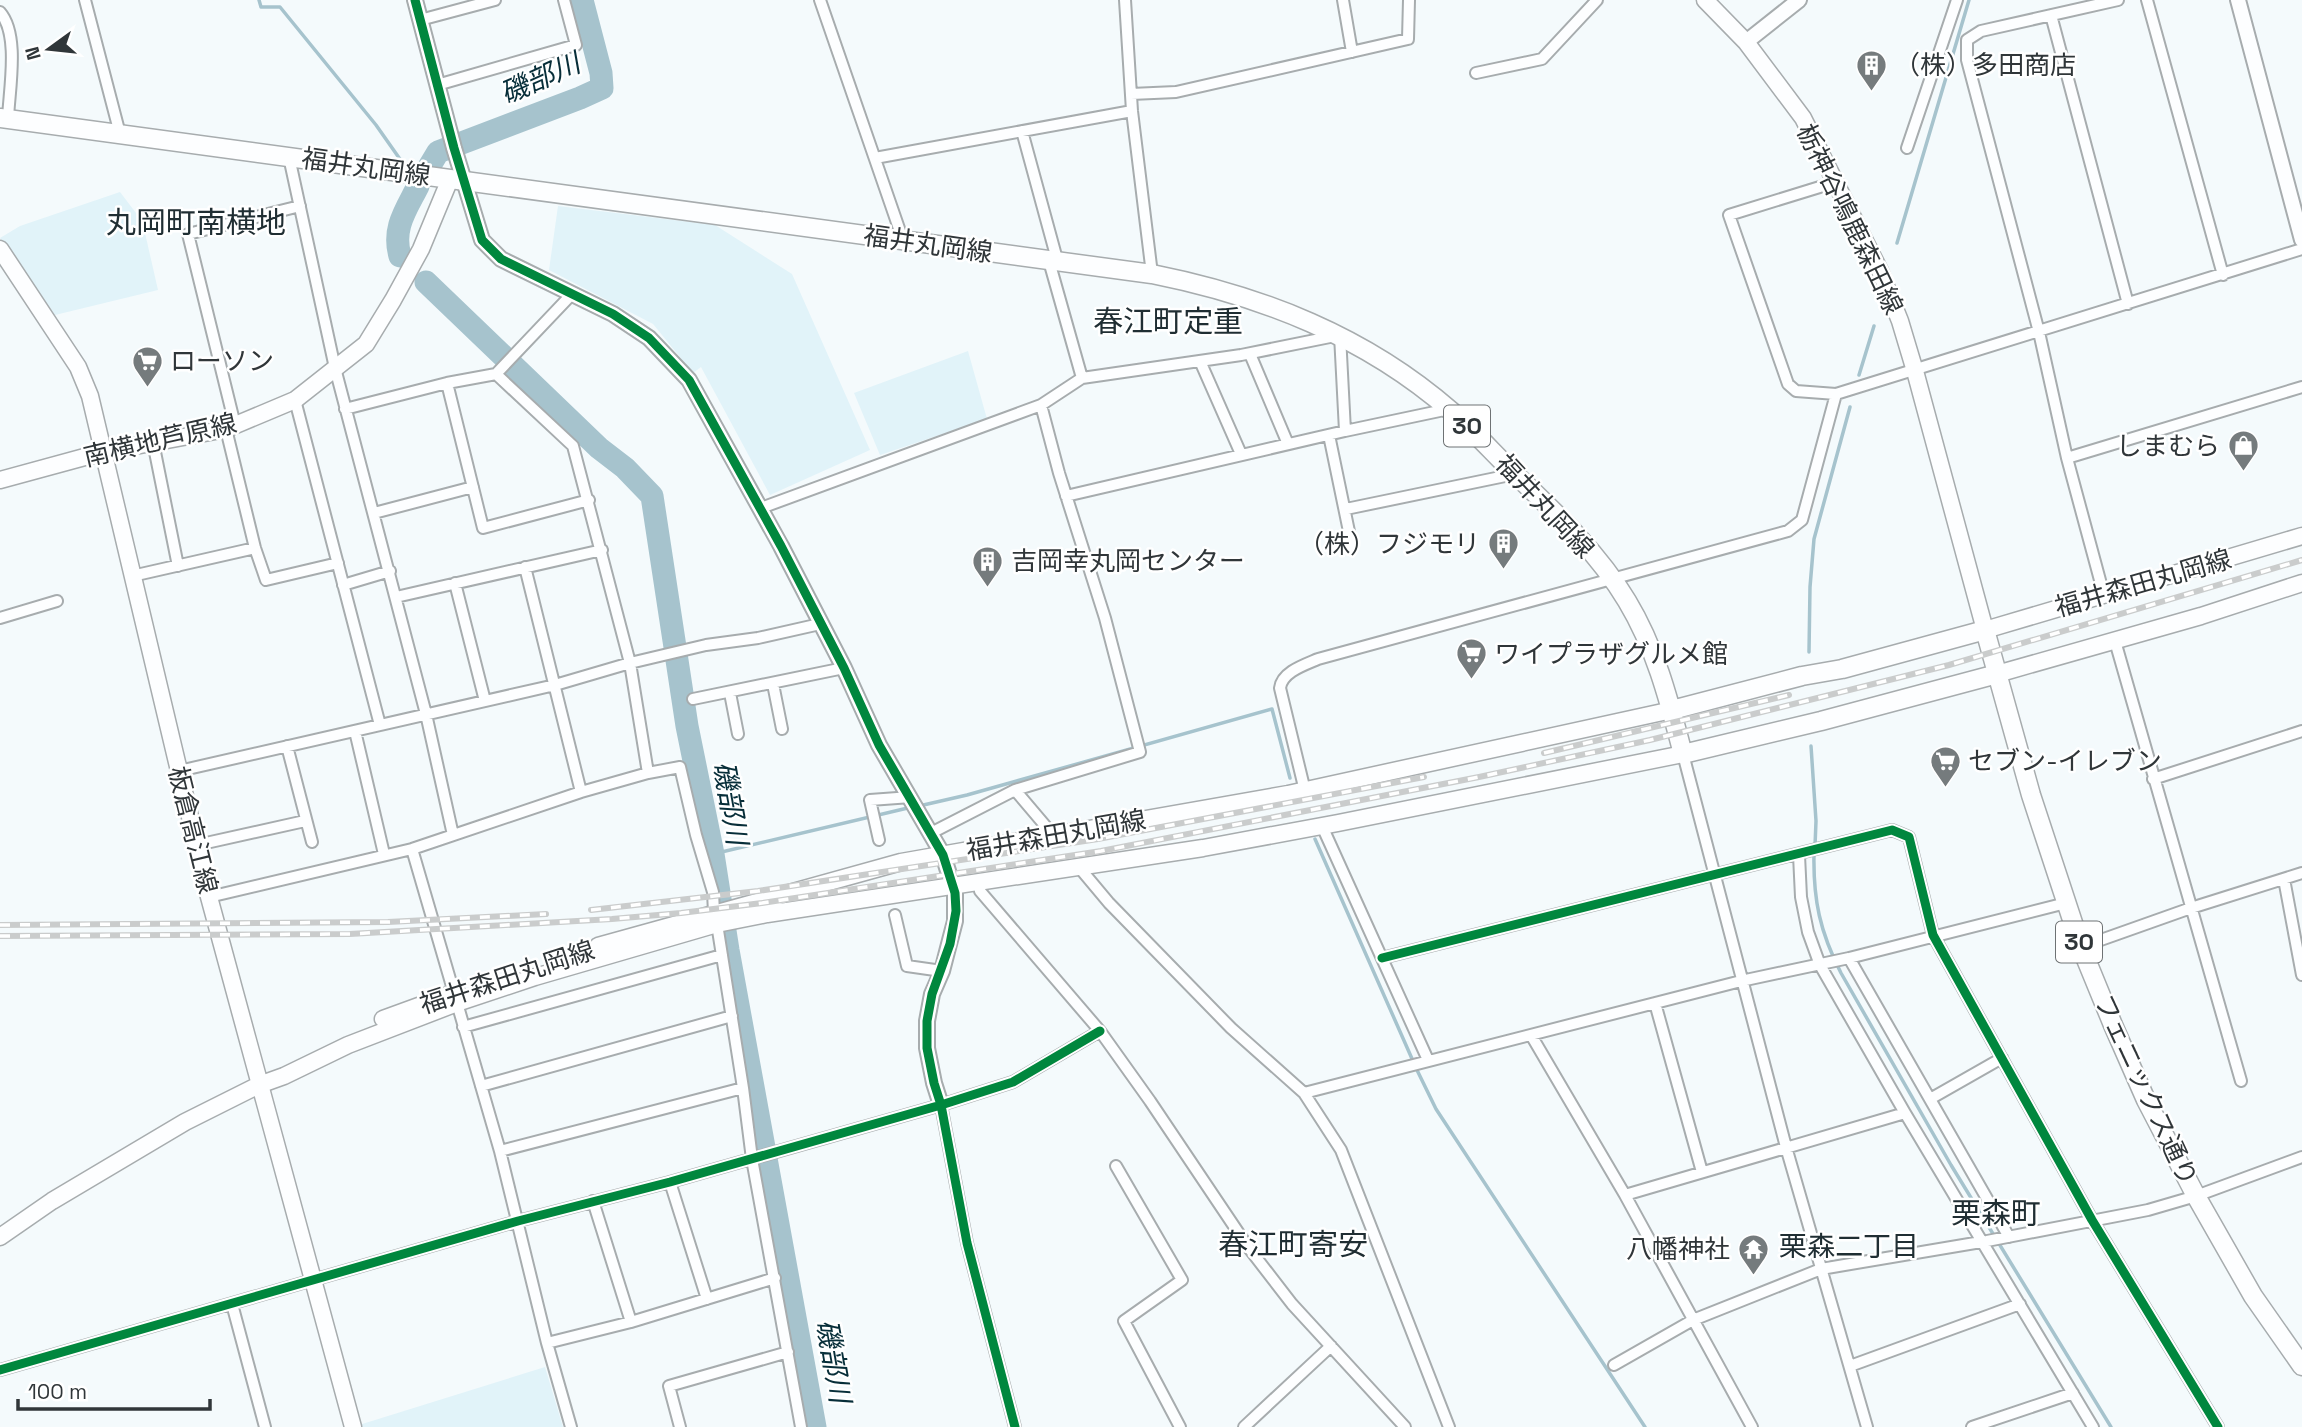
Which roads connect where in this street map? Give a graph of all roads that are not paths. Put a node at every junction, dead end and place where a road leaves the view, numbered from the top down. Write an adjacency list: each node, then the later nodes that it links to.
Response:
1 (85, 0): 27 (street)
2 (415, 0): 18 (street)
3 (495, 0): 18 (street)
4 (564, 0): 22 (street)
5 (820, 0): 30 (street)
6 (1125, 0): 23 (street)
7 (1343, 0): 20 (street)
8 (1409, 0): 20 (street)
9 (1597, 0): 21 (street)
10 (1705, 0): 19 (main road, 栃神谷鳴鹿森田線)
11 (1799, 0): 19 (street)
12 (1956, 0): 28 (street)
13 (2118, 0): 17 (street)
14 (2147, 0): 40 (street)
15 (2238, 0): 35 (street)
16 (0, 12): 25 (street)
17 (2050, 15): 42 (street); 43 (street)
18 (420, 20): 22 (street)
19 (1746, 42): 32 (main road, 栃神谷鳴鹿森田線)
20 (1352, 52): 23 (street)
21 (1476, 73)
22 (437, 85): 31 (street)
23 (1131, 94): 24 (street)
24 (1132, 111): 26 (street); 39 (street)
25 (4, 118): 27 (main road, 福井丸岡線 / 30)
26 (1022, 131): 30 (street); 38 (street)
27 (120, 134): 29 (main road, 福井丸岡線 / 30)
28 (1907, 148)
29 (289, 157): 31 (main road, 福井丸岡線 / 30); 33 (street)
30 (875, 158): 34 (street)
31 (457, 179): 34 (main road, 福井丸岡線 / 30); 41 (street); 47 (main road, 南横地芦原線)
32 (1836, 182): 49 (main road, 栃神谷鳴鹿森田線); 53 (street)
33 (300, 206): 47 (street); 58 (street)
34 (903, 240): 38 (main road, 福井丸岡線 / 30)
35 (2302, 240)
36 (0, 249): 63 (main road, 板倉高江線)
37 (2302, 249): 40 (street)
38 (1053, 262): 39 (main road, 福井丸岡線 / 30); 50 (street)
39 (1152, 274): 44 (main road, 福井丸岡線 / 30)
40 (2223, 275): 42 (street)
41 (571, 295): 48 (street); 71 (street)
42 (2128, 304): 43 (street)
43 (2039, 332): 49 (street); 65 (street)
44 (1340, 335): 45 (street); 57 (main road, 福井丸岡線 / 30); 59 (street)
45 (1250, 354): 46 (street); 62 (street)
46 (1200, 361): 50 (street); 64 (street)
47 (335, 369): 54 (main road, 南横地芦原線); 56 (street)
48 (499, 371): 51 (street); 70 (street)
49 (1915, 371): 53 (street); 92 (main road, 栃神谷鳴鹿森田線)
50 (1082, 378): 55 (street)
51 (447, 383): 56 (street); 68 (street)
52 (2302, 387): 65 (street)
53 (1836, 394): 83 (street)
54 (295, 400): 58 (main road, 南横地芦原線); 78 (street)
55 (1041, 405): 69 (street); 71 (street)
56 (345, 409): 73 (street)
57 (1449, 410): 59 (street); 66 (main road, 福井丸岡線 / 30)
58 (230, 427): 61 (main road, 南横地芦原線); 76 (street)
59 (1345, 431): 60 (street)
60 (1329, 435): 62 (street); 72 (street)
61 (153, 442): 63 (main road, 南横地芦原線); 79 (street)
62 (1288, 444): 64 (street)
63 (103, 452): 67 (main road, 南横地芦原線); 82 (main road, 板倉高江線)
64 (1241, 454): 69 (street)
65 (2067, 458): 87 (street)
66 (1515, 474): 72 (street); 83 (main road, 福井丸岡線 / 30)
67 (0, 480)
68 (473, 487): 70 (street); 73 (street)
69 (1066, 496): 114 (street)
70 (589, 500): 77 (street)
71 (761, 508): 91 (street)
72 (1346, 509): 75 (street)
73 (374, 513): 81 (street)
74 (2302, 536): 87 (main road, 福井森田丸岡線)
75 (1352, 546)
76 (255, 548): 78 (street); 79 (street)
77 (602, 550): 80 (street); 94 (street)
78 (338, 563): 86 (street)
79 (178, 566): 82 (street)
80 (525, 567): 84 (street); 98 (street)
81 (390, 571): 86 (street); 88 (street)
82 (132, 576): 111 (main road, 板倉高江線)
83 (1613, 580): 102 (main road, 福井丸岡線 / 30); 115 (street)
84 (455, 583): 88 (street); 101 (street)
85 (2302, 583): 93 (main road, 福井森田丸岡線)
86 (343, 585): 104 (street)
87 (2104, 595): 92 (main road, 福井森田丸岡線)
88 (396, 597): 103 (street)
89 (57, 601): 90 (street)
90 (0, 618)
91 (820, 625): 94 (street); 95 (street)
92 (1984, 630): 96 (main road, 30); 102 (main road)
93 (2115, 641): 96 (main road, 福井森田丸岡線); 113 (street)
94 (630, 663): 98 (street); 112 (street)
95 (844, 668): 97 (street); 117 (street)
96 (1997, 674): 110 (main road); 137 (main road, フェニックス通り / 30)
97 (773, 684): 99 (street); 105 (street)
98 (555, 685): 101 (street); 116 (street)
99 (730, 693): 100 (street); 108 (street)
100 (693, 699)
101 (485, 701): 103 (street)
102 (1672, 710): 110 (main road, 福井丸岡線 / 30); 115 (main road, 福井森田丸岡線)
103 (426, 714): 104 (street); 121 (street)
104 (380, 725): 106 (street)
105 (782, 729)
106 (355, 731): 109 (street); 127 (street)
107 (2302, 731): 113 (street)
108 (738, 734)
109 (287, 746): 111 (street); 118 (street)
110 (1684, 754): 119 (main road, 福井森田丸岡線); 132 (street)
111 (179, 771): 125 (main road, 板倉高江線)
112 (648, 773): 116 (street); 140 (street)
113 (2153, 779): 138 (street)
114 (1015, 790): 120 (street); 122 (street)
115 (1305, 791): 122 (main road, 福井森田丸岡線)
116 (581, 792): 121 (street)
117 (911, 797): 120 (street); 123 (street)
118 (305, 821): 124 (street); 125 (street)
119 (1322, 826): 130 (main road, 福井森田丸岡線); 144 (street)
120 (931, 833): 128 (street)
121 (453, 835): 126 (street)
122 (1054, 836): 128 (main road, 福井森田丸岡線)
123 (878, 840)
124 (312, 842)
125 (197, 845): 136 (main road, 板倉高江線)
126 (412, 849): 127 (street); 150 (street)
127 (384, 855): 136 (street)
128 (943, 855): 135 (street); 140 (main road, 福井森田丸岡線)
129 (1798, 855): 132 (street); 141 (street); 146 (street)
130 (1078, 866): 134 (main road, 福井森田丸岡線); 162 (street)
131 (2302, 873): 133 (street)
132 (1714, 876): 144 (street); 149 (street)
133 (2284, 879): 138 (street); 148 (street)
134 (978, 881): 135 (main road, 福井森田丸岡線); 154 (street)
135 (952, 884): 140 (main road, 福井森田丸岡線); 147 (street)
136 (209, 897): 159 (main road, 板倉高江線)
137 (2066, 903): 141 (street); 142 (main road, フェニックス通り / 30)
138 (2191, 908): 142 (street); 158 (street)
139 (895, 915): 147 (street)
140 (723, 916): 143 (street); 150 (main road, 福井森田丸岡線)
141 (1933, 935): 145 (street); 156 (street)
142 (2081, 947): 174 (main road, フェニックス通り / 30)
143 (722, 955): 152 (street); 153 (street)
144 (1382, 958): 157 (street)
145 (1849, 958): 146 (street); 163 (street)
146 (1819, 965): 149 (street); 165 (street)
147 (942, 971): 164 (street)
148 (2302, 975)
149 (1741, 981): 151 (street); 166 (street)
150 (455, 998): 153 (street); 159 (main road, 福井森田丸岡線)
151 (1655, 1003): 155 (street); 171 (street)
152 (732, 1016): 160 (street); 161 (street)
153 (463, 1027): 160 (street)
154 (1100, 1031): 164 (street); 190 (street)
155 (1531, 1035): 157 (street); 173 (street)
156 (2002, 1058): 163 (street); 176 (street)
157 (1429, 1060): 162 (street)
158 (2241, 1081)
159 (259, 1085): 178 (main road, 福井森田丸岡線); 183 (main road, 板倉高江線)
160 (481, 1086): 167 (street)
161 (743, 1088): 167 (street); 169 (street)
162 (1304, 1093): 206 (street)
163 (1930, 1099): 179 (street)
164 (941, 1105): 169 (street); 202 (street)
165 (1905, 1113): 166 (street); 180 (street)
166 (1786, 1147): 171 (street); 181 (street)
167 (500, 1151): 177 (street)
168 (2302, 1157): 174 (street)
169 (752, 1159): 172 (street); 182 (street)
170 (1116, 1166): 203 (street)
171 (1702, 1172): 173 (street)
172 (670, 1182): 175 (street); 184 (street)
173 (1625, 1195): 187 (street)
174 (2196, 1196): 176 (street); 194 (main road, フェニックス通り / 30)
175 (593, 1201): 177 (street); 188 (street)
176 (2092, 1220): 179 (street); 211 (street)
177 (518, 1221): 183 (street); 189 (street)
178 (0, 1237)
179 (2008, 1237): 180 (street)
180 (1984, 1241): 181 (street); 186 (street)
181 (1821, 1269): 187 (street); 193 (street)
182 (775, 1278): 184 (street); 191 (street)
183 (312, 1280): 185 (street); 198 (main road, 板倉高江線)
184 (707, 1299): 188 (street)
185 (232, 1304): 195 (street); 197 (street)
186 (2020, 1304): 193 (street); 196 (street)
187 (1693, 1320): 192 (street); 207 (street)
188 (631, 1322): 189 (street)
189 (547, 1343): 199 (street)
190 (1331, 1346): 204 (street); 205 (street)
191 (788, 1352): 200 (street); 201 (street)
192 (1614, 1365)
193 (1850, 1366): 208 (street)
194 (2302, 1366)
195 (0, 1370)
196 (2073, 1393): 209 (street); 210 (street)
197 (265, 1427)
198 (353, 1427)
199 (571, 1427)
200 (680, 1427)
201 (800, 1427)
202 (1015, 1427)
203 (1180, 1427)
204 (1244, 1427)
205 (1405, 1427)
206 (1449, 1427)
207 (1752, 1427)
208 (1867, 1427)
209 (1972, 1427)
210 (2093, 1427)
211 (2218, 1427)

